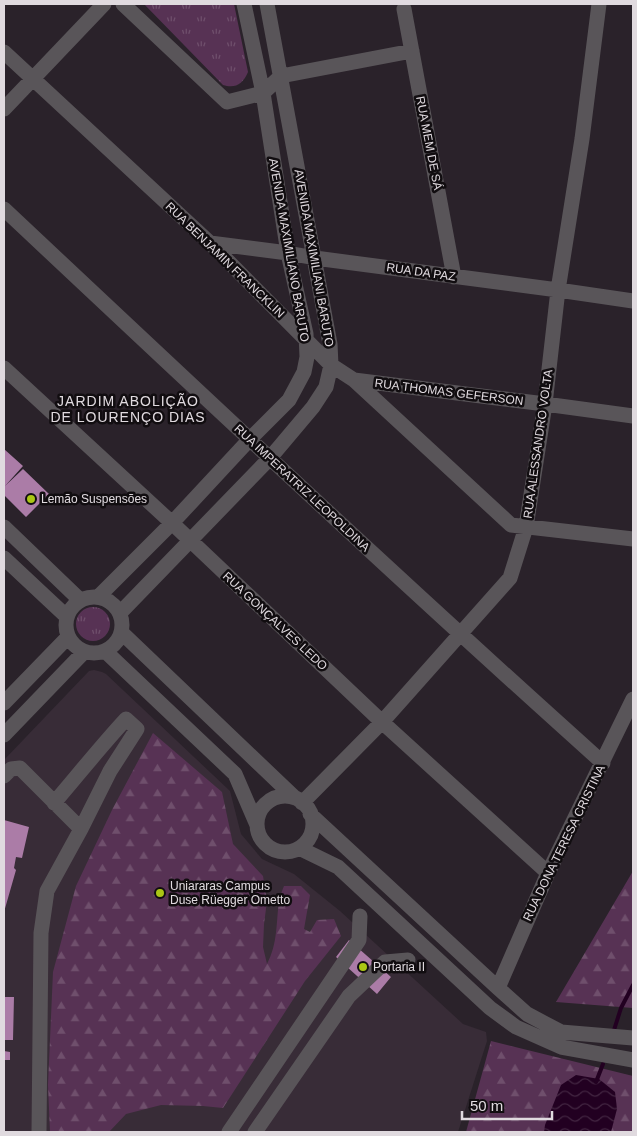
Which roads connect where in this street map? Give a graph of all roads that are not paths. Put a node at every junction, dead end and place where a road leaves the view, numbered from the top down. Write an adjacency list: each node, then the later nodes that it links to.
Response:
1 (104, 4): 10 (street)
2 (123, 4): 11 (street)
3 (244, 4): 11 (street, AVENIDA MAXIMILIANO BARUTO)
4 (267, 4): 9 (street, AVENIDA MAXIMILIANI BARUTO)
5 (599, 4): 18 (street, RUA ALESSANDRO VOLTA)
6 (404, 10): 7 (street, RUA MEM DE SÁ)
7 (412, 51): 9 (street); 17 (street, RUA MEM DE SÁ)
8 (4, 52): 10 (street, RUA BENJAMIN FRANCKLIN)
9 (281, 76): 11 (street); 16 (street, AVENIDA MAXIMILIANI BARUTO)
10 (32, 78): 12 (street); 14 (street, RUA BENJAMIN FRANCKLIN)
11 (262, 93): 15 (street, AVENIDA MAXIMILIANO BARUTO)
12 (4, 109)
13 (4, 209): 26 (street, RUA IMPERATRIZ LEOPOLDINA)
14 (210, 243): 15 (street, RUA DA PAZ); 20 (street, RUA BENJAMIN FRANCKLIN)
15 (288, 253): 16 (street, RUA DA PAZ); 20 (street, AVENIDA MAXIMILIANO BARUTO)
16 (314, 258): 17 (street, RUA DA PAZ); 21 (street, AVENIDA MAXIMILIANI BARUTO)
17 (454, 277): 18 (street, RUA DA PAZ)
18 (558, 290): 19 (street, RUA DA PAZ); 24 (street, RUA ALESSANDRO VOLTA)
19 (633, 301)
20 (306, 340): 21 (street, RUA BENJAMIN FRANCKLIN); 26 (street, AVENIDA MAXIMILIANO BARUTO)
21 (331, 365): 23 (street, RUA BENJAMIN FRANCKLIN); 27 (street, AVENIDA MAXIMILIANI BARUTO)
22 (4, 368): 28 (street, RUA GONÇALVES LEDO)
23 (354, 380): 24 (street, RUA THOMAS GEFERSON); 30 (street, RUA BENJAMIN FRANCKLIN)
24 (545, 404): 25 (street, RUA THOMAS GEFERSON); 30 (street, RUA ALESSANDRO VOLTA)
25 (633, 416)
26 (250, 439): 27 (street, RUA IMPERATRIZ LEOPOLDINA); 28 (street, AVENIDA MAXIMILIANO BARUTO)
27 (270, 458): 32 (street, AVENIDA MAXIMILIANI BARUTO); 39 (street, RUA IMPERATRIZ LEOPOLDINA)
28 (172, 523): 32 (street, RUA GONÇALVES LEDO); 34 (street, AVENIDA MAXIMILIANO BARUTO)
29 (4, 527): 35 (street)
30 (526, 527): 31 (street, RUA BENJAMIN FRANCKLIN); 39 (street, RUA ALESSANDRO VOLTA)
31 (633, 539)
32 (190, 541): 36 (street, AVENIDA MAXIMILIANI BARUTO); 45 (street, RUA GONÇALVES LEDO)
33 (4, 558): 37 (street)
34 (98, 597): 35 (street); 36 (street)
35 (80, 600): 37 (street)
36 (120, 613): 38 (street)
37 (66, 616): 40 (street)
38 (121, 632): 41 (street); 54 (street)
39 (460, 635): 45 (street, RUA ALESSANDRO VOLTA); 50 (street, RUA IMPERATRIZ LEOPOLDINA)
40 (68, 637): 42 (street); 44 (street)
41 (105, 651): 42 (street); 55 (street)
42 (84, 652): 46 (street)
43 (633, 699): 50 (street, RUA DONA TERESA CRISTINA)
44 (4, 703)
45 (382, 722): 54 (street, RUA ALESSANDRO VOLTA); 58 (street, RUA GONÇALVES LEDO)
46 (4, 735)
47 (111, 736): 48 (street); 48 (street); 49 (street)
48 (125, 747): 51 (street)
49 (93, 757): 51 (street); 53 (street)
50 (602, 763): 58 (street, RUA DONA TERESA CRISTINA)
51 (110, 771): 56 (street)
52 (4, 776): 53 (street)
53 (54, 803): 56 (street)
54 (302, 805): 55 (street); 57 (street); 61 (street)
55 (257, 825): 57 (street)
56 (81, 829): 64 (street)
57 (299, 848): 63 (street)
58 (548, 873): 61 (street, RUA DONA TERESA CRISTINA)
59 (360, 916): 65 (street)
60 (408, 960): 66 (street)
61 (498, 988): 62 (street)
62 (633, 1038)
63 (633, 1060)
64 (39, 1132)
65 (229, 1132)
66 (255, 1132)

